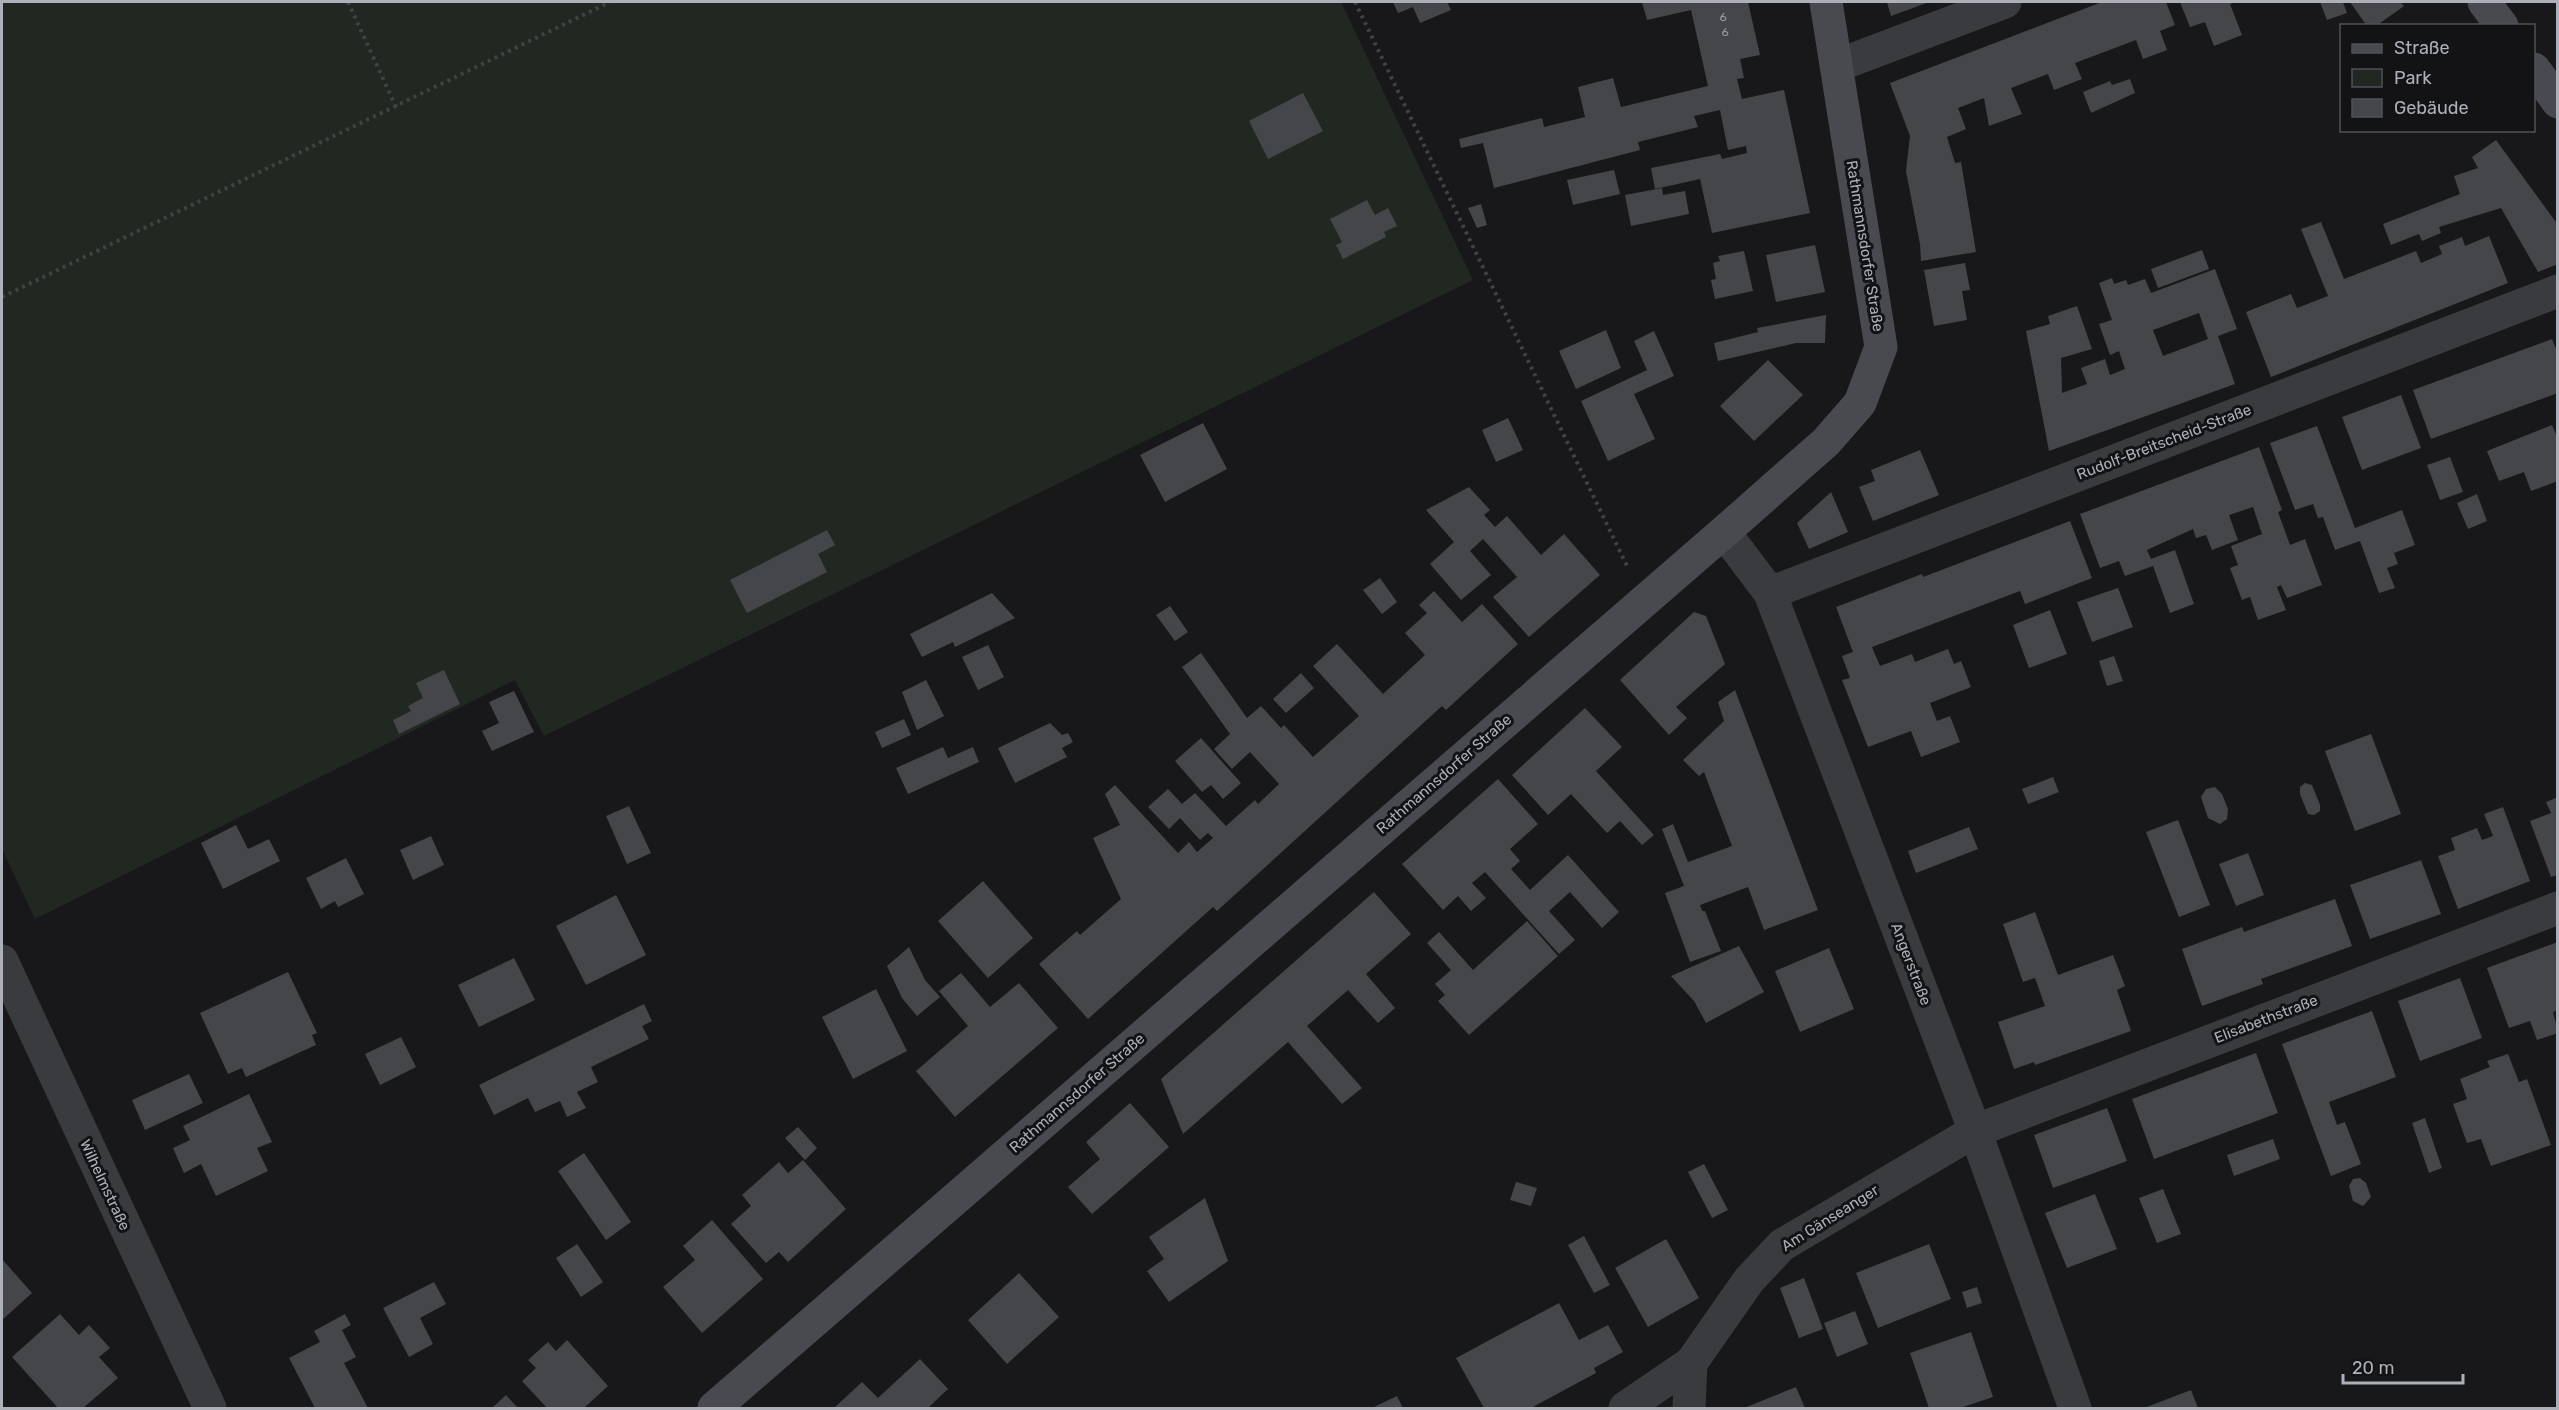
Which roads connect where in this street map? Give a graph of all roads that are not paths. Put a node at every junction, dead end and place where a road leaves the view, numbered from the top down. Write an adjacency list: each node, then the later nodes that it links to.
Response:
1 (1826, 2): 5 (street, Rathmannsdorfer Straße)
2 (2006, 2): 5 (street)
3 (2484, 2): 4 (street)
4 (2500, 24)
5 (1836, 66): 9 (street, Rathmannsdorfer Straße)
6 (2535, 70): 7 (street)
7 (2558, 102)
8 (2558, 291): 10 (street, Rudolf-Breitscheid-Straße)
9 (1724, 532): 10 (street, Angerstraße); 16 (street, Rathmannsdorfer Straße)
10 (1770, 592): 13 (street, Angerstraße)
11 (2558, 908): 13 (street, Elisabethstraße)
12 (2, 962): 15 (street, Wilhelmstraße)
13 (1975, 1131): 14 (street, Am Gänseanger); 19 (street, Angerstraße)
14 (1691, 1363): 17 (street, Am Gänseanger); 18 (street)
15 (210, 1408)
16 (714, 1408)
17 (1625, 1408)
18 (1689, 1408)
19 (2075, 1408)

